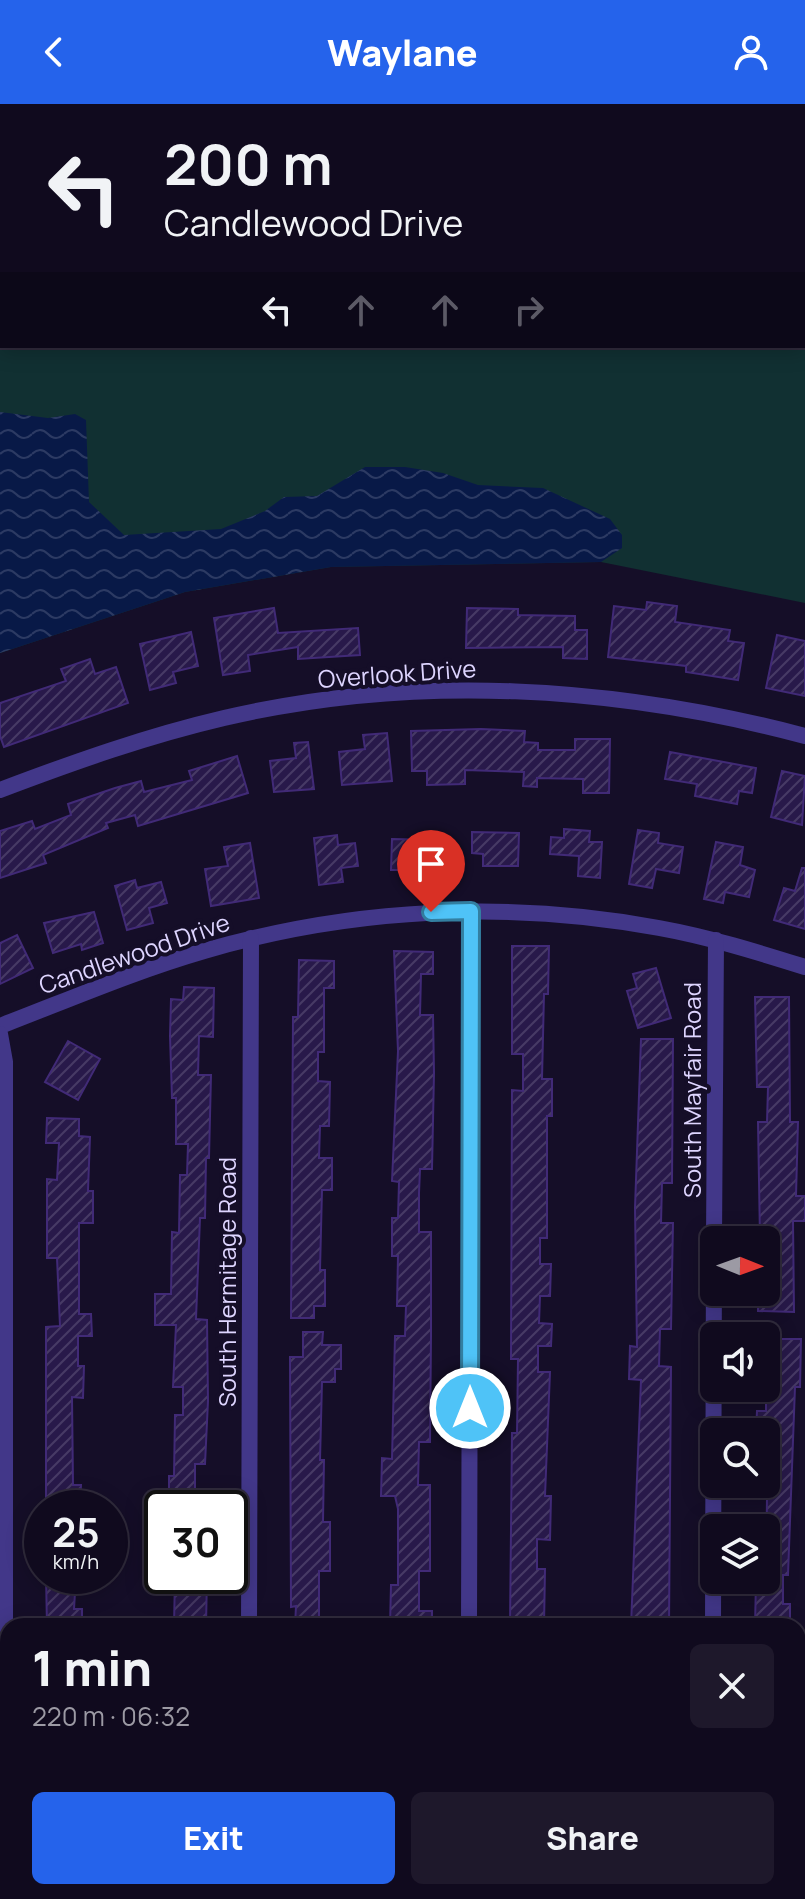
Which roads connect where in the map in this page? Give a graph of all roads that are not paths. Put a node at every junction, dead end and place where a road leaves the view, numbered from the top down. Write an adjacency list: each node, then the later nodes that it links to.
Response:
1 (805, 736): 2 (street, Overlook Drive)
2 (0, 790)
3 (471, 911): 4 (street, Candlewood Drive); 5 (street, Candlewood Drive); 13 (street)
4 (251, 938): 7 (street, Candlewood Drive); 12 (street, South Hermitage Road)
5 (716, 940): 6 (street, Candlewood Drive); 9 (street, South Mayfair Road)
6 (805, 967)
7 (0, 1026)
8 (0, 1034): 11 (street)
9 (714, 1226)
10 (714, 1306): 14 (street, South Mayfair Road)
11 (5, 1618)
12 (249, 1618)
13 (469, 1618)
14 (713, 1618)

